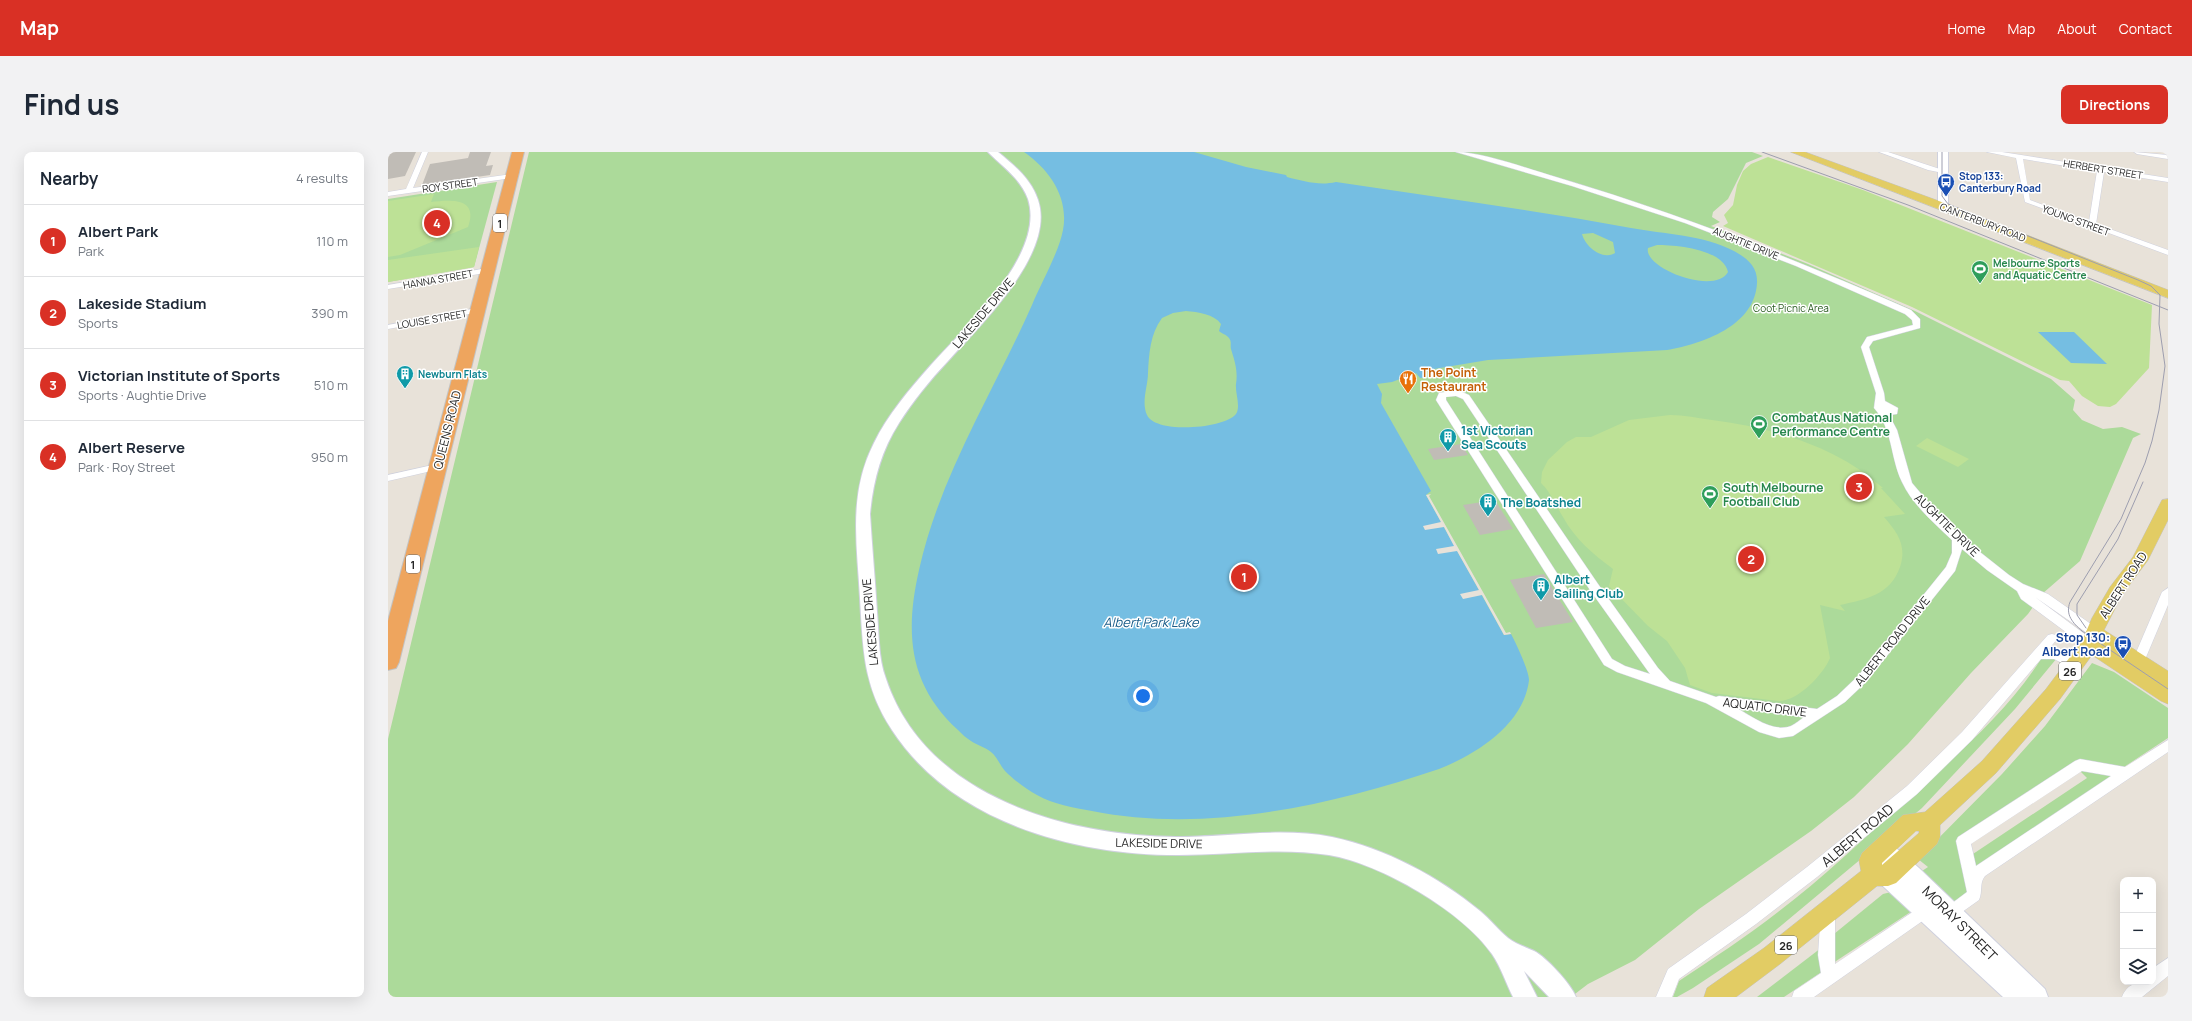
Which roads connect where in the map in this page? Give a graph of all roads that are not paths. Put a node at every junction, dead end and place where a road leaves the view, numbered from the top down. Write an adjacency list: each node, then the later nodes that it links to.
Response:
1 (425, 152): 17 (street)
2 (518, 152): 15 (highway, QUEENS ROAD / 1)
3 (993, 152): 55 (street, LAKESIDE DRIVE)
4 (1459, 152): 28 (street, AUGHTIE DRIVE)
5 (1796, 152): 19 (main road, CANTERBURY ROAD)
6 (1808, 152): 19 (main road, CANTERBURY ROAD)
7 (1882, 152): 14 (street)
8 (1943, 152): 14 (street)
9 (1990, 152): 11 (street, HERBERT STREET)
10 (2137, 152): 12 (street)
11 (2019, 157): 13 (street, HERBERT STREET); 20 (street, YOUNG STREET)
12 (2168, 157)
13 (2101, 169): 16 (street, HERBERT STREET); 20 (street)
14 (1943, 171): 19 (street)
15 (512, 176): 17 (street, ROY STREET); 22 (highway, QUEENS ROAD / 1)
16 (2168, 180)
17 (409, 191): 18 (street, ROY STREET)
18 (388, 194)
19 (1943, 204): 23 (main road, CANTERBURY ROAD); 25 (main road, CANTERBURY ROAD)
20 (2092, 226): 21 (street, YOUNG STREET)
21 (2168, 253)
22 (488, 270): 24 (street, HANNA STREET); 26 (highway, QUEENS ROAD / 1)
23 (2168, 287)
24 (388, 288)
25 (2168, 294)
26 (477, 310): 27 (street, LOUISE STREET); 32 (highway, QUEENS ROAD / 1)
27 (388, 327)
28 (1880, 393): 29 (street, AUGHTIE DRIVE); 30 (street, AUGHTIE DRIVE)
29 (1881, 408): 30 (street); 31 (street, AUGHTIE DRIVE)
30 (1893, 409): 31 (street)
31 (1891, 422): 35 (street, AUGHTIE DRIVE)
32 (438, 467): 33 (street); 40 (highway, QUEENS ROAD / 1)
33 (388, 478)
34 (2168, 504): 38 (main road, ALBERT ROAD / 26)
35 (1957, 537): 38 (street, AUGHTIE DRIVE); 47 (street, ALBERT ROAD DRIVE)
36 (2168, 592): 41 (street)
37 (2052, 638): 39 (street, ALBERT ROAD)
38 (2092, 638): 41 (main road); 42 (main road, ALBERT ROAD / 26); 45 (main road)
39 (2038, 654): 42 (street); 62 (street, ALBERT ROAD)
40 (388, 662)
41 (2138, 662): 43 (main road)
42 (2074, 664): 51 (main road, ALBERT ROAD / 26)
43 (2168, 681)
44 (1666, 685): 44 (street, AQUATIC DRIVE); 46 (street, AQUATIC DRIVE)
45 (2168, 696)
46 (1710, 700): 47 (street, AQUATIC DRIVE); 48 (street, AQUATIC DRIVE)
47 (1820, 714): 48 (street, ALBERT ROAD DRIVE)
48 (1779, 733)
49 (2168, 745): 50 (street)
50 (2128, 773): 52 (street); 52 (street)
51 (1883, 865): 53 (main road, ALBERT ROAD / 26); 54 (street, MORAY STREET)
52 (1973, 884): 54 (street)
53 (1828, 911): 57 (street); 63 (main road, ALBERT ROAD / 26)
54 (1938, 915): 57 (street); 65 (street, MORAY STREET); 66 (street, MORAY STREET)
55 (1501, 948): 60 (street, LAKESIDE DRIVE); 61 (street, LAKESIDE DRIVE)
56 (2168, 966): 58 (street)
57 (1829, 976): 64 (street)
58 (2156, 976)
59 (2144, 985): 67 (street)
60 (1526, 997)
61 (1565, 997)
62 (1664, 997)
63 (1716, 997)
64 (1800, 997)
65 (2020, 997)
66 (2037, 997)
67 (2130, 997)

